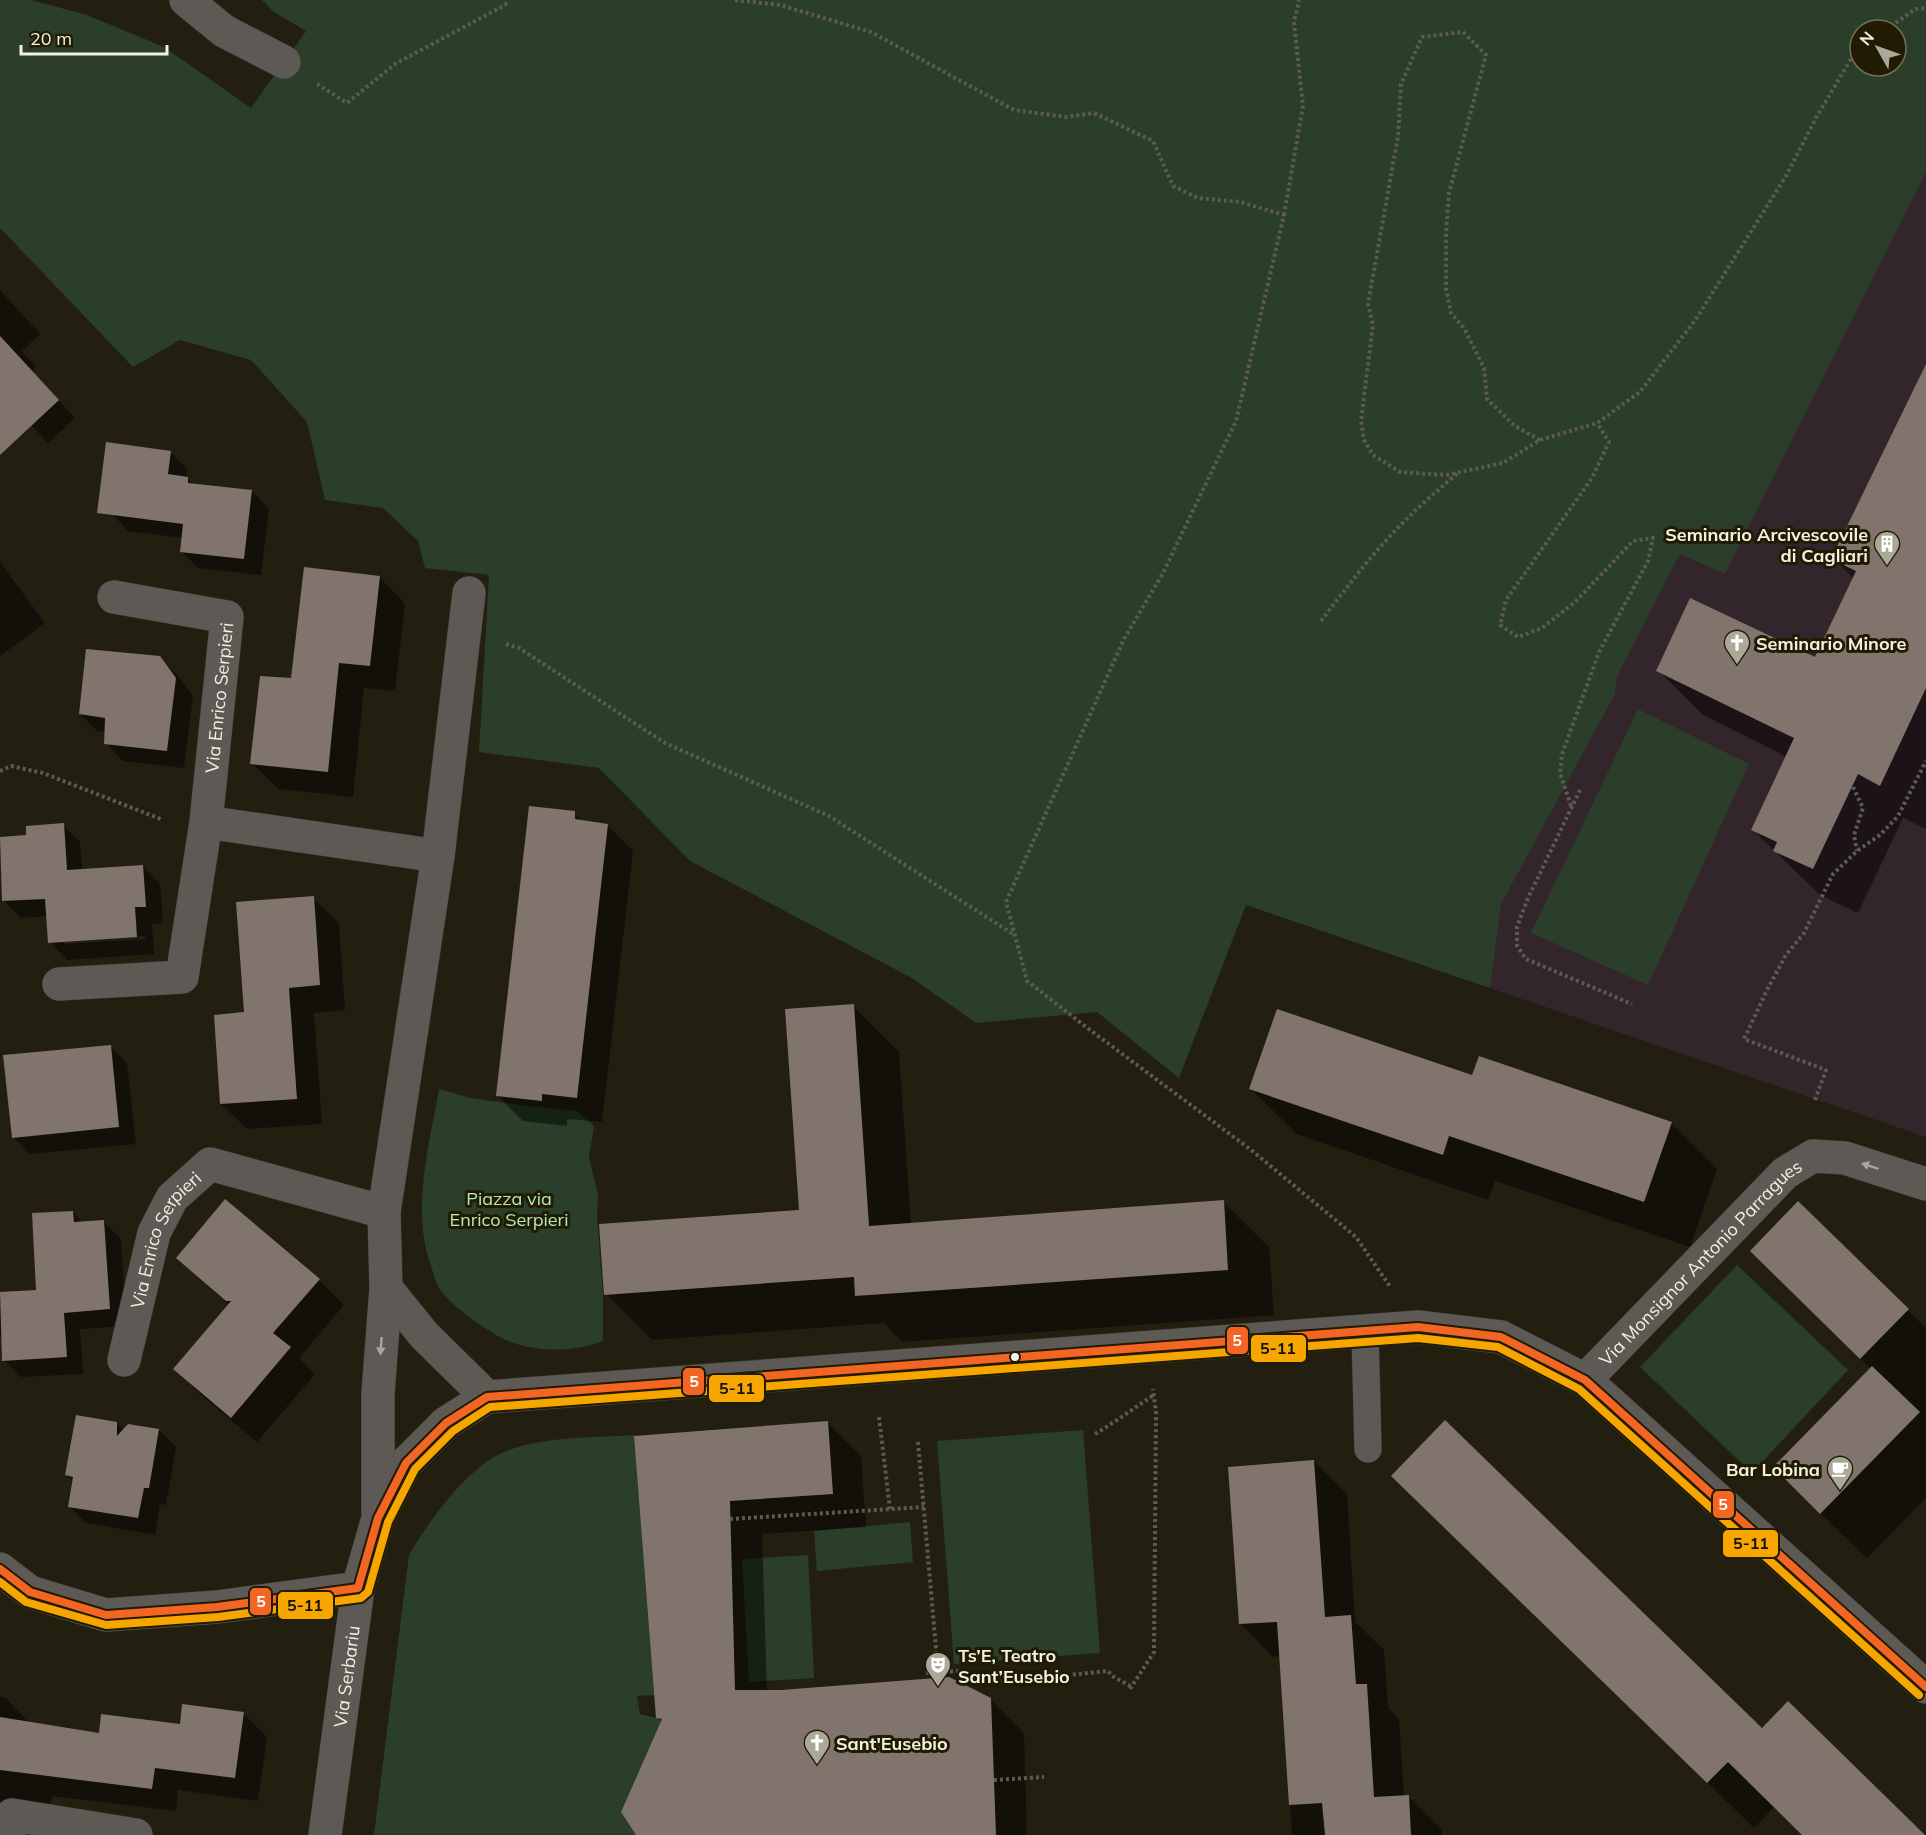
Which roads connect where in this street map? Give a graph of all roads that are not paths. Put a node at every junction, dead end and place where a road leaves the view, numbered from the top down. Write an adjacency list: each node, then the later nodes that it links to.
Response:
1 (186, 0): 2 (street)
2 (284, 62)
3 (469, 593): 6 (street)
4 (114, 597): 5 (street, Via Enrico Serpieri)
5 (206, 822): 6 (street); 7 (street, Via Enrico Serpieri)
6 (438, 856): 9 (street)
7 (59, 984)
8 (1926, 1184): 13 (street, Via Monsignor Antonio Parragues, one-way to 13)
9 (384, 1212): 10 (street); 12 (street, Via Enrico Serpieri)
10 (386, 1288): 14 (street); 16 (street, one-way to 16)
11 (1365, 1332): 13 (street); 14 (street); 15 (lane)
12 (124, 1360)
13 (1585, 1380): 19 (street)
14 (487, 1397): 16 (street)
15 (1368, 1449)
16 (378, 1518): 18 (street, Via Serbariu)
17 (0, 1569): 18 (street)
18 (358, 1588): 22 (street, Via Serbariu)
19 (1926, 1687)
20 (9, 1835): 21 (street)
21 (136, 1835)
22 (325, 1835)

